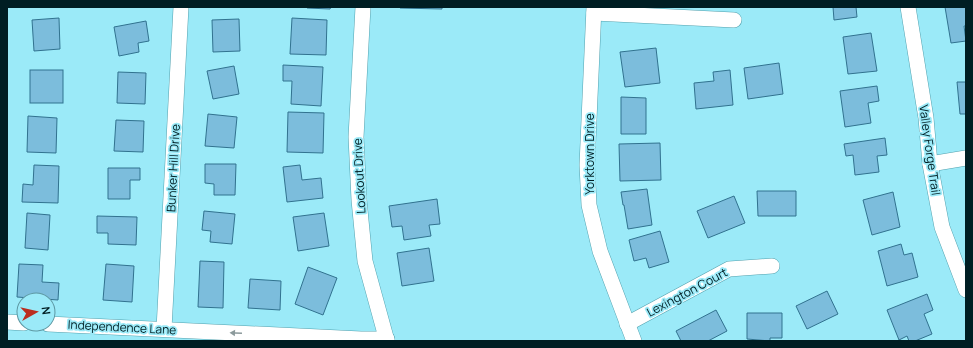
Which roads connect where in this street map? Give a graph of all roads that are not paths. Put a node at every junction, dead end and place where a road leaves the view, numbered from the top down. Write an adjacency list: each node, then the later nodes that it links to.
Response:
1 (182, 7): 12 (street, Bunker Hill Drive)
2 (363, 7): 13 (street, Lookout Drive)
3 (908, 7): 7 (street, Valley Forge Trail)
4 (594, 10): 5 (street); 11 (street, Yorktown Drive)
5 (734, 20)
6 (966, 158): 7 (street)
7 (930, 164): 9 (street, Valley Forge Trail)
8 (772, 266): 11 (street, Lexington Court)
9 (966, 290)
10 (56, 324): 12 (street, Independence Lane)
11 (627, 324): 14 (street, Yorktown Drive)
12 (164, 329): 13 (street, Independence Lane, one-way to 12)
13 (387, 340)
14 (634, 341)

